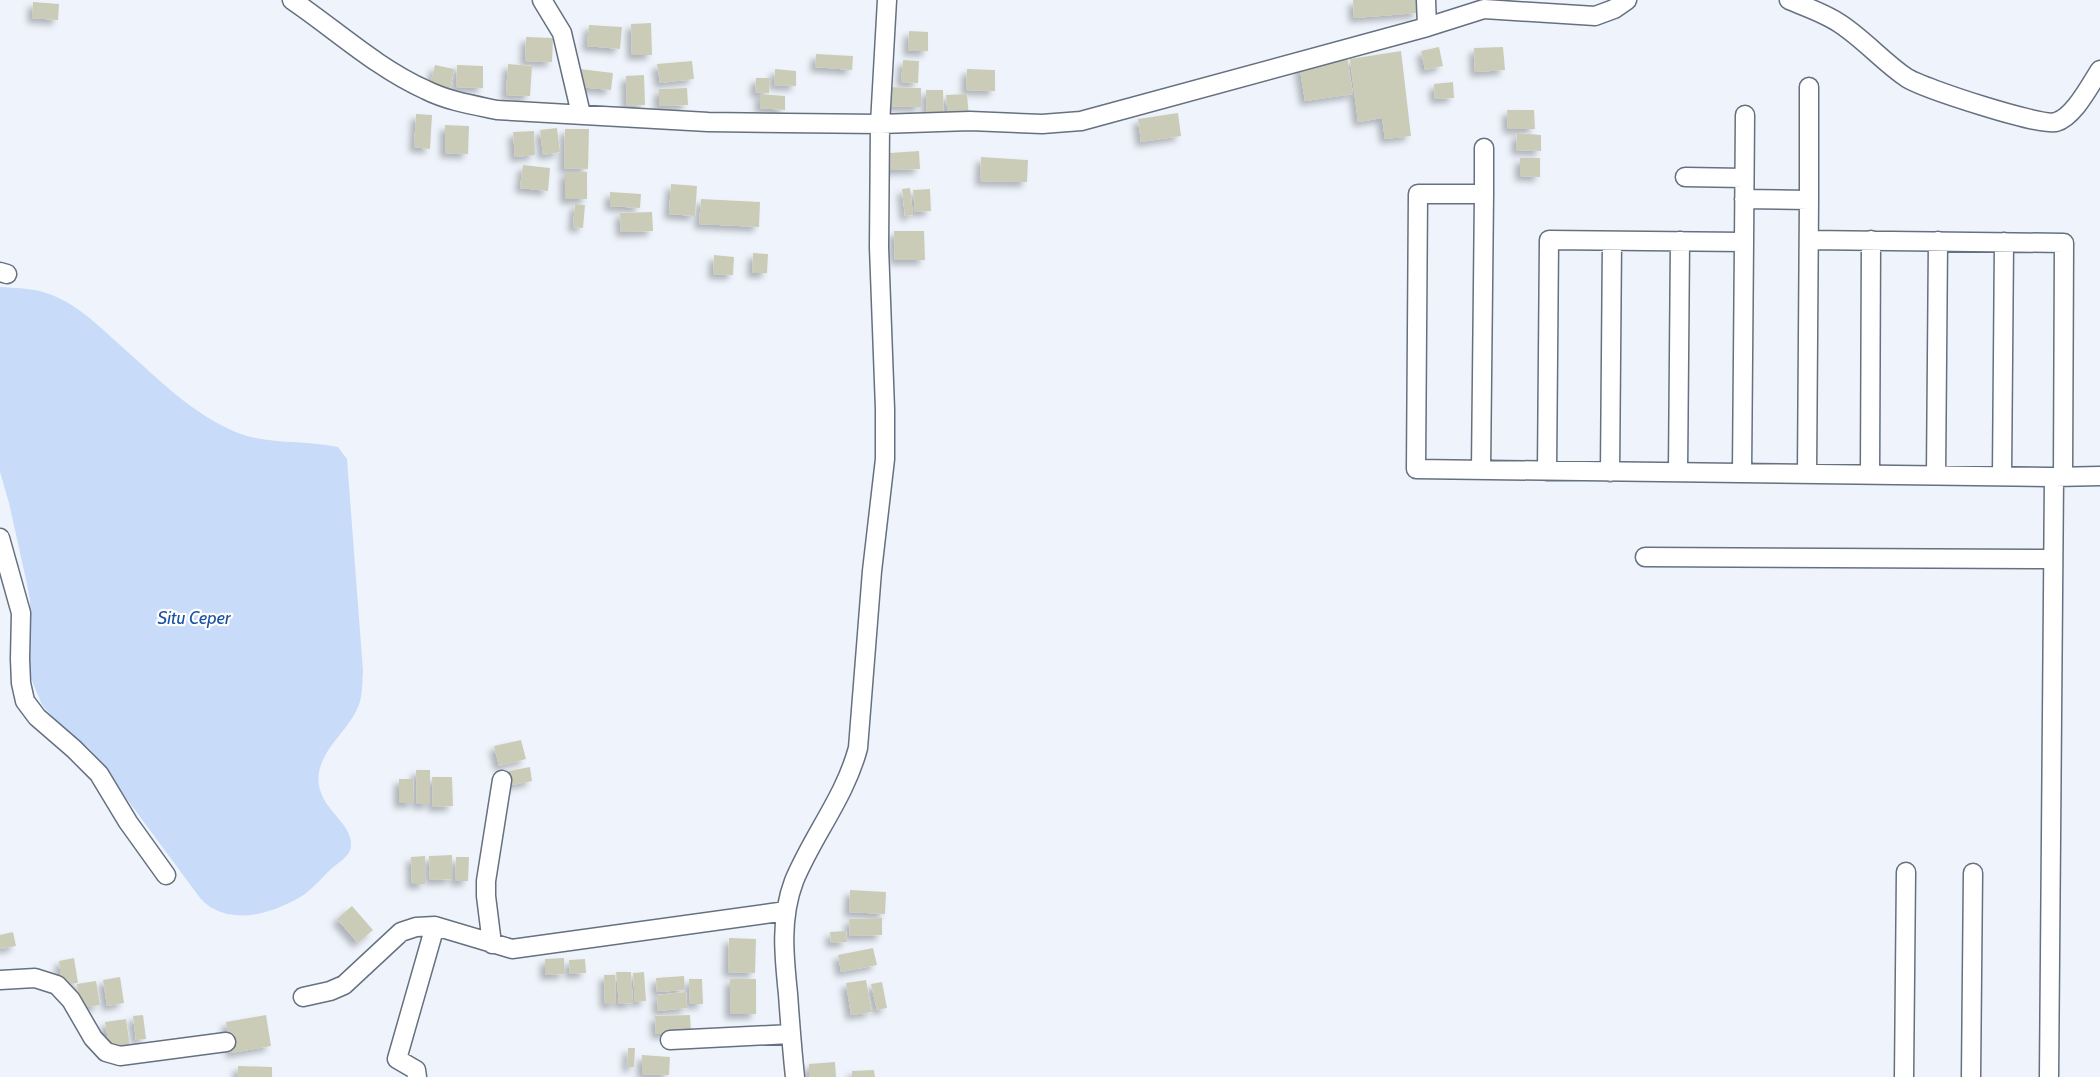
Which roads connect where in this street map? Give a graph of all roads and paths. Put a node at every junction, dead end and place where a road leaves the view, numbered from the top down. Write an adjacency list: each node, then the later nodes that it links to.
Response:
1 (292, 0): 11 (street)
2 (542, 0): 11 (street)
3 (887, 0): 13 (street)
4 (1426, 0): 8 (street)
5 (1628, 0): 7 (street)
6 (1789, 0): 9 (street)
7 (1484, 4): 8 (street)
8 (1427, 27): 13 (street)
9 (2100, 70)
10 (1809, 87): 19 (street)
11 (581, 114): 13 (street)
12 (1745, 115): 16 (street)
13 (880, 124): 45 (street)
14 (1484, 148): 17 (street)
15 (1685, 177): 16 (street)
16 (1744, 178): 18 (street)
17 (1484, 195): 27 (street); 27 (street)
18 (1744, 200): 19 (street); 25 (street)
19 (1809, 200): 20 (street)
20 (1809, 240): 21 (street); 32 (street)
21 (1871, 240): 24 (street); 33 (street)
22 (1612, 241): 23 (street); 28 (street); 29 (street)
23 (1680, 241): 25 (street); 30 (street)
24 (1938, 241): 26 (street); 34 (street)
25 (1744, 242): 31 (street)
26 (2004, 242): 35 (street); 36 (street)
27 (1481, 470): 28 (street)
28 (1547, 471): 29 (street)
29 (1610, 472): 30 (street)
30 (1678, 472): 31 (street)
31 (1742, 473): 32 (street)
32 (1807, 474): 33 (street)
33 (1870, 475): 34 (street)
34 (1936, 476): 35 (street)
35 (2002, 476): 36 (street)
36 (2058, 476): 37 (street); 40 (street)
37 (2100, 476)
38 (0, 538): 44 (street)
39 (1645, 557): 40 (street)
40 (2053, 559): 57 (street)
41 (502, 780): 47 (street)
42 (1906, 872): 55 (street)
43 (1973, 873): 56 (street)
44 (166, 875)
45 (786, 911): 47 (street); 50 (street)
46 (435, 926): 47 (street); 49 (street); 53 (street)
47 (492, 944)
48 (0, 980): 52 (street)
49 (303, 997)
50 (791, 1034): 51 (street); 54 (street)
51 (670, 1040)
52 (226, 1042)
53 (417, 1077)
54 (795, 1077)
55 (1904, 1077)
56 (1971, 1077)
57 (2049, 1077)

